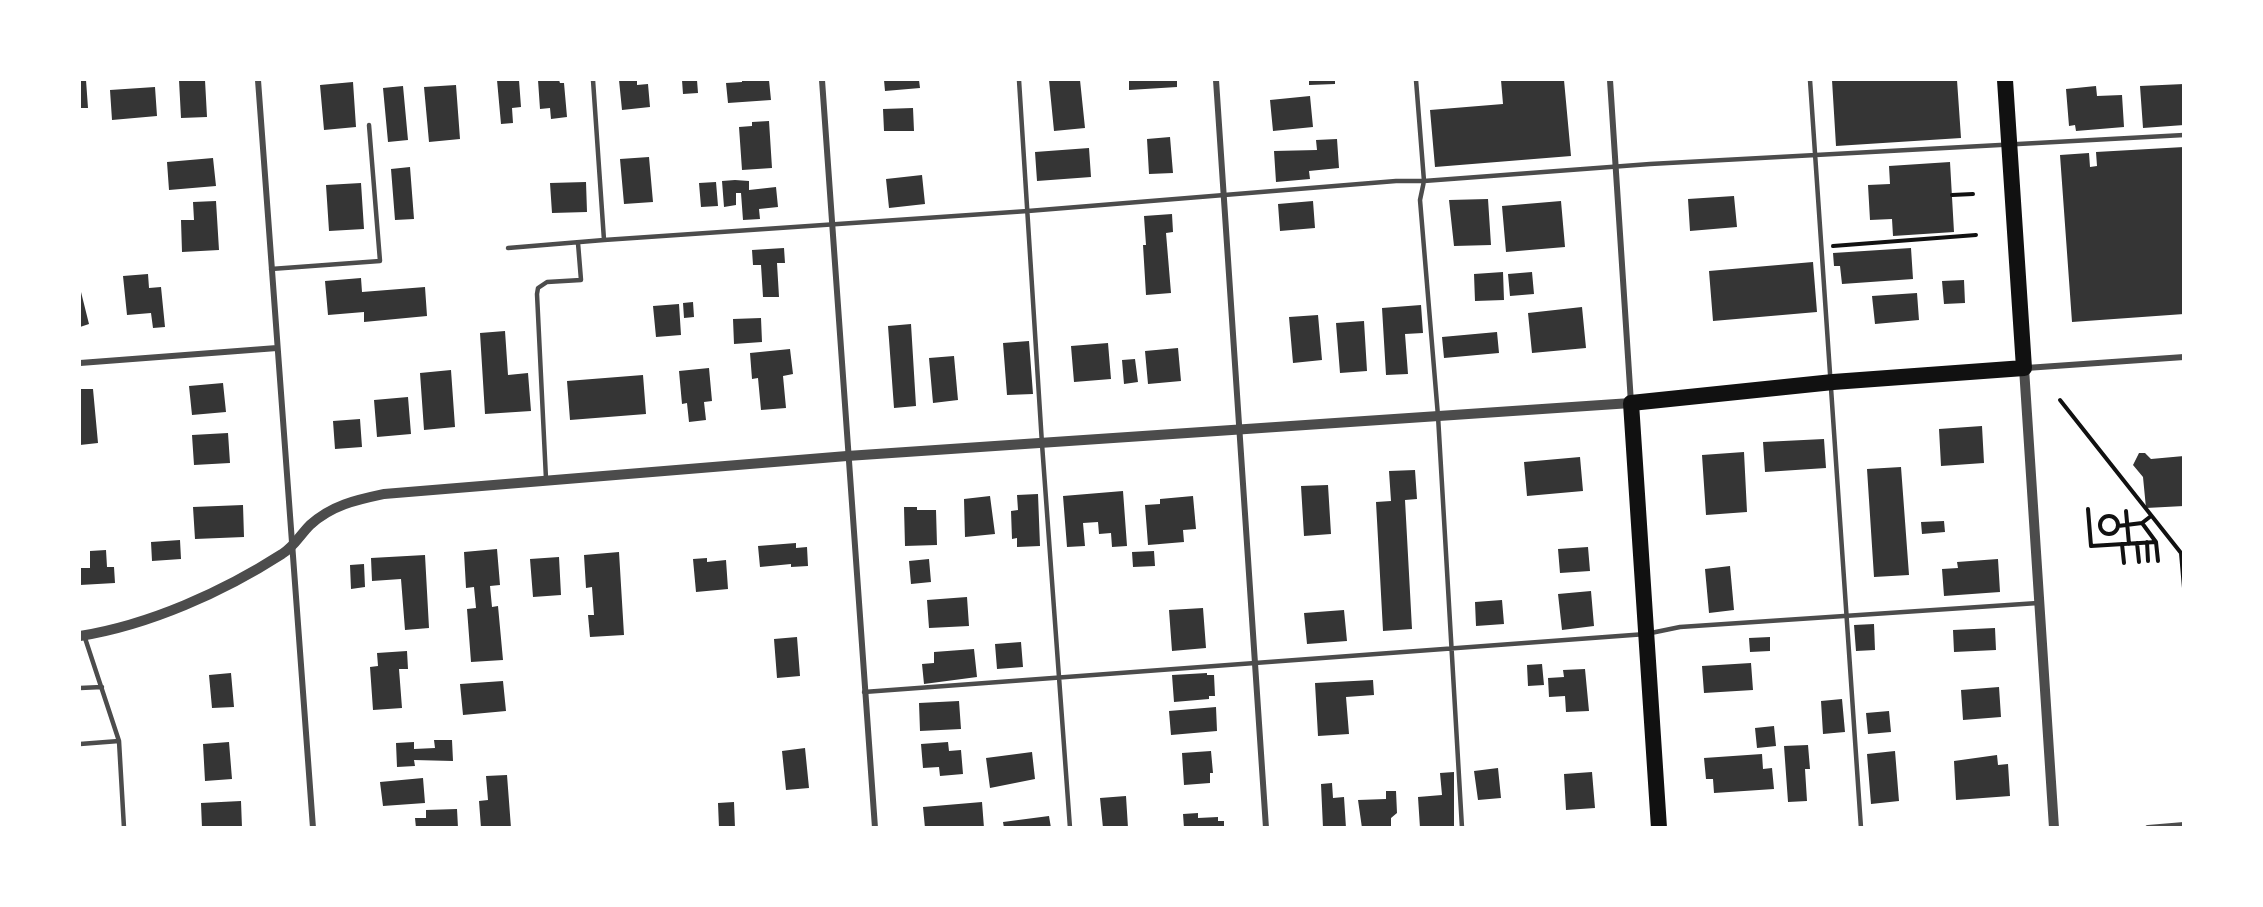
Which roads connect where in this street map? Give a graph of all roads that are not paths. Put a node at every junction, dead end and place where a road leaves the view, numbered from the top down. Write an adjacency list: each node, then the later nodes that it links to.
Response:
1 (258, 80): 22 (street)
2 (593, 80): 19 (lane)
3 (822, 80): 18 (street)
4 (1019, 80): 17 (lane)
5 (1216, 80): 16 (street)
6 (1416, 80): 15 (lane)
7 (1610, 80): 14 (street)
8 (1810, 80): 13 (lane)
9 (2005, 80): 12 (highway)
10 (369, 125): 22 (lane)
11 (2184, 135): 12 (lane)
12 (2009, 143): 13 (lane); 26 (highway)
13 (1816, 156): 14 (lane); 27 (lane)
14 (1616, 166): 15 (lane); 28 (street)
15 (1424, 181): 16 (lane); 29 (lane)
16 (1224, 196): 17 (lane); 30 (street)
17 (1028, 211): 18 (lane); 31 (lane)
18 (830, 224): 19 (lane); 32 (street)
19 (604, 240): 20 (lane)
20 (578, 243): 21 (lane); 33 (lane)
21 (508, 248)
22 (271, 269): 23 (street)
23 (277, 348): 25 (street); 34 (street)
24 (2184, 357): 26 (street)
25 (80, 363)
26 (2024, 368): 27 (highway); 35 (street)
27 (1833, 382): 28 (highway); 36 (lane)
28 (1631, 403): 29 (street); 37 (highway)
29 (1438, 416): 30 (street); 39 (lane)
30 (1239, 431): 31 (street); 40 (street)
31 (1042, 444): 32 (street); 41 (lane)
32 (847, 456): 33 (street); 44 (street)
33 (546, 482): 34 (street)
34 (291, 548): 38 (street); 49 (street)
35 (2041, 603): 36 (lane); 56 (street)
36 (1846, 618): 37 (lane); 55 (lane)
37 (1646, 634): 39 (lane); 54 (highway)
38 (82, 635): 42 (lane)
39 (1450, 647): 40 (lane); 53 (lane)
40 (1255, 661): 41 (lane); 52 (street)
41 (1059, 677): 44 (lane); 51 (lane)
42 (102, 687): 43 (lane); 45 (lane)
43 (80, 688)
44 (864, 692): 50 (street)
45 (119, 741): 46 (lane); 48 (lane)
46 (80, 744)
47 (2184, 825): 57 (street)
48 (124, 828)
49 (313, 828)
50 (874, 828)
51 (1070, 828)
52 (1266, 828)
53 (1462, 828)
54 (1659, 828)
55 (1861, 828)
56 (2054, 828)
57 (2148, 828)

